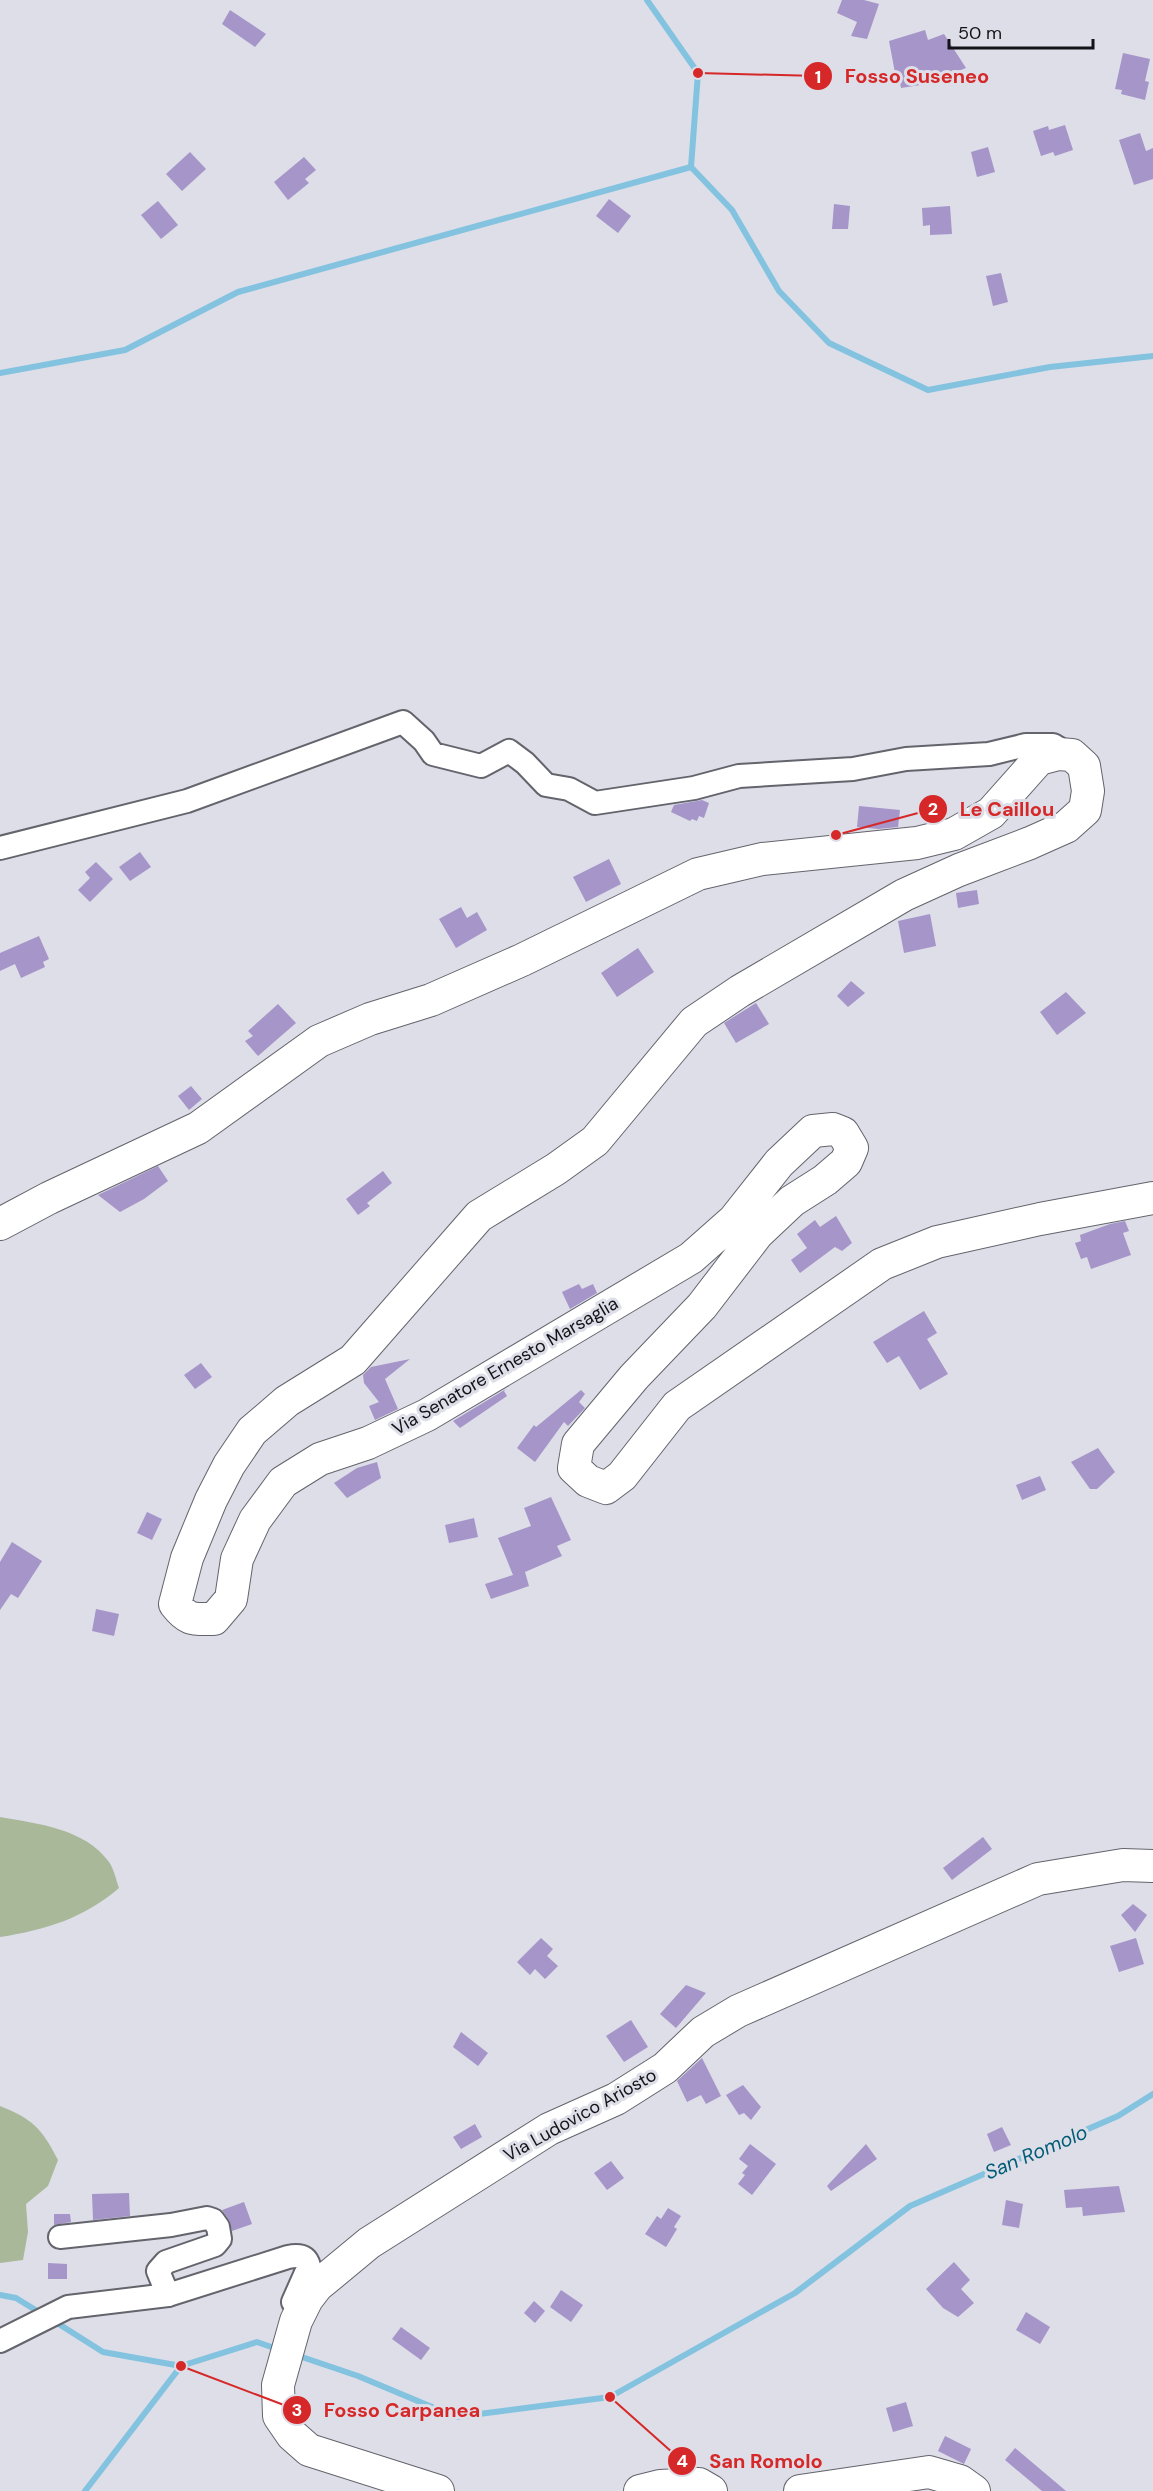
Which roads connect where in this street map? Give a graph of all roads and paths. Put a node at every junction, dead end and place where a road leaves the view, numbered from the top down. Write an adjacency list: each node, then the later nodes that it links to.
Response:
1 (1072, 755): 2 (street); 3 (street, Via Senatore Ernesto Marsaglia); 4 (street)
2 (0, 848)
3 (1153, 1198)
4 (0, 1224)
5 (1153, 1866): 8 (street, Via Ludovico Ariosto)
6 (60, 2236): 7 (street)
7 (168, 2295): 8 (street); 9 (street)
8 (296, 2320): 10 (street, Via Ludovico Ariosto)
9 (0, 2341)
10 (438, 2491)
11 (640, 2491): 12 (street)
12 (711, 2491)
13 (800, 2491): 14 (street)
14 (974, 2491)

